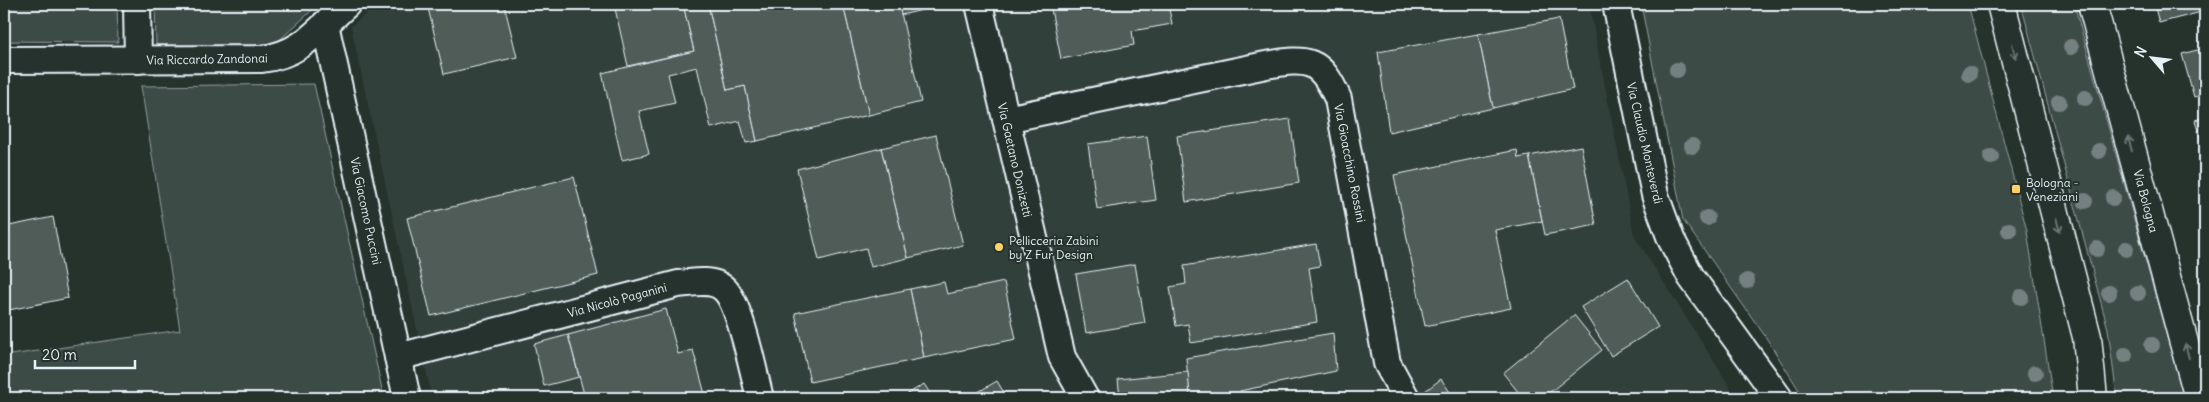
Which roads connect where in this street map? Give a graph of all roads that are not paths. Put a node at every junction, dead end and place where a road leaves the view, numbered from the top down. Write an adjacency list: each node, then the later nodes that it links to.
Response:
1 (137, 4): 9 (street, Via Riccardo Zandonai)
2 (347, 4): 7 (street, Via Riccardo Zandonai)
3 (979, 4): 10 (street, Via Gaetano Donizetti)
4 (1616, 4): 16 (street, Via Claudio Monteverdi)
5 (2002, 4): 17 (street, one-way to 17)
6 (2092, 4): 18 (street, Via Bologna, one-way to 6)
7 (325, 24): 9 (street, Via Riccardo Zandonai); 11 (street, Via Giacomo Puccini)
8 (4, 60): 9 (street, Via Riccardo Zandonai)
9 (138, 60)
10 (1006, 119): 14 (street, Via Gaetano Donizetti); 15 (street, Via Gioacchino Rossini)
11 (398, 357): 12 (street, Via Giacomo Puccini); 13 (street, Via Nicolò Paganini)
12 (407, 398)
13 (760, 398)
14 (1085, 398)
15 (1406, 398)
16 (1779, 398)
17 (2092, 398)
18 (2199, 398)

